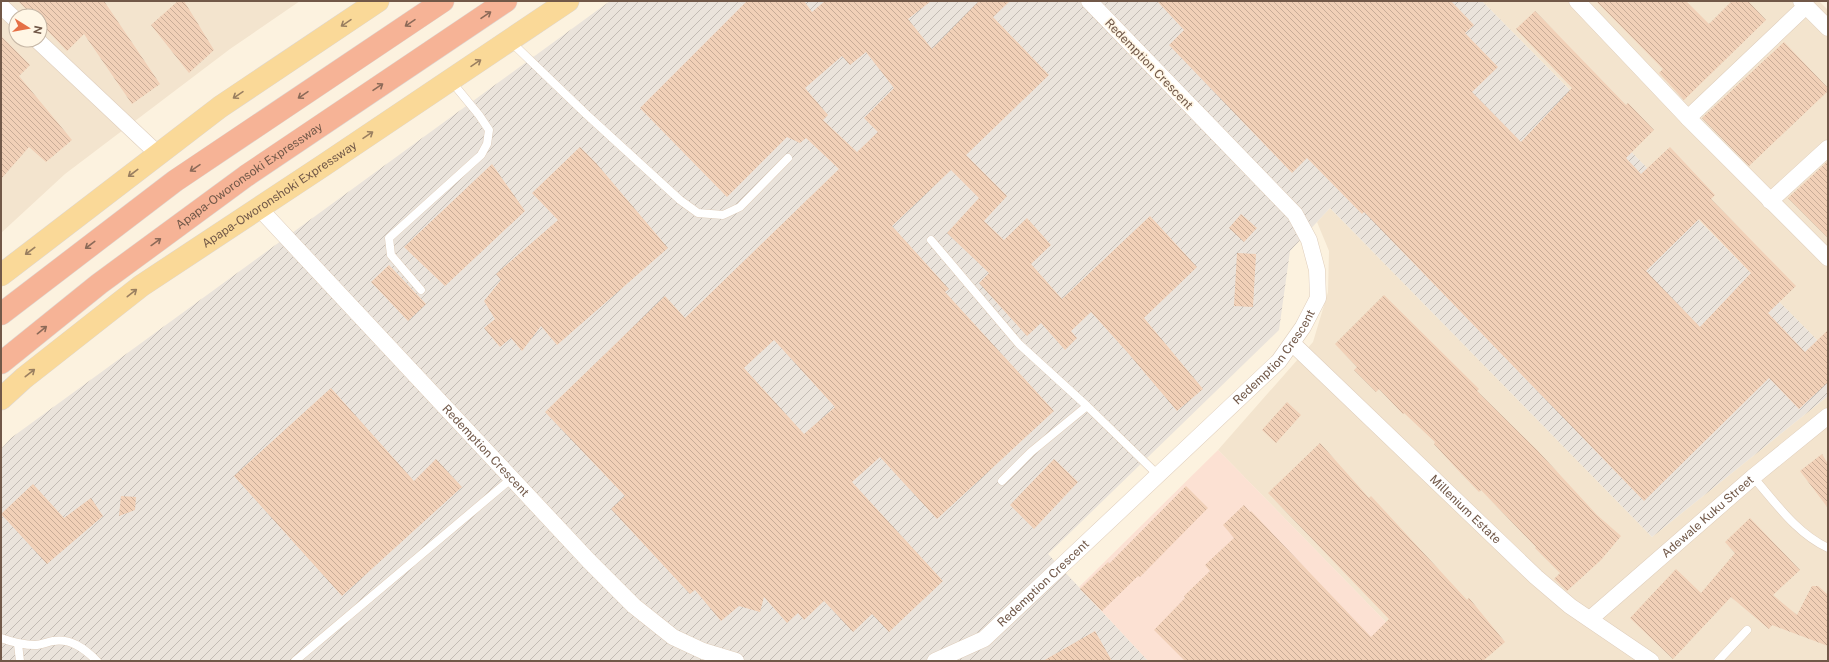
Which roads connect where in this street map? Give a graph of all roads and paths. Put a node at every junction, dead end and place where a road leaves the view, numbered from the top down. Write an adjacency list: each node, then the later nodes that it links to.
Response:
1 (378, 1): 14 (main road, one-way to 14)
2 (443, 1): 22 (highway, one-way to 22)
3 (506, 1): 24 (highway, Apapa-Oworonsoki Expressway, one-way to 3)
4 (568, 1): 9 (main road, Apapa-Oworonshoki Expressway)
5 (1089, 1): 23 (street, Redemption Crescent)
6 (1577, 1): 12 (street)
7 (1804, 4): 8 (street); 12 (street)
8 (1828, 28)
9 (510, 40): 11 (main road, Apapa-Oworonshoki Expressway, one-way to 9); 15 (lane)
10 (45, 48): 14 (street)
11 (450, 80): 17 (main road, Apapa-Oworonshoki Expressway, one-way to 11); 21 (lane)
12 (1688, 118): 16 (street)
13 (1828, 148): 16 (street)
14 (158, 154): 20 (main road, one-way to 20)
15 (788, 158)
16 (1770, 201): 19 (street)
17 (259, 208): 25 (main road, Apapa-Oworonshoki Expressway, one-way to 17); 30 (street, Redemption Crescent)
18 (931, 240): 26 (lane)
19 (1828, 258)
20 (1, 275)
21 (421, 290)
22 (1, 314)
23 (1293, 344): 28 (street, Redemption Crescent); 33 (street, Millenium Estate)
24 (1, 363)
25 (1, 399)
26 (1087, 406): 28 (lane); 31 (lane)
27 (1828, 416): 29 (street, Adewale Kuku Street)
28 (1158, 475): 41 (street, Redemption Crescent)
29 (1753, 477): 32 (lane); 33 (street, Adewale Kuku Street)
30 (512, 478): 37 (street, Redemption Crescent); 40 (lane)
31 (1002, 481)
32 (1828, 548)
33 (1590, 619): 42 (street, Millenium Estate)
34 (1747, 630): 43 (lane)
35 (1, 638): 36 (lane)
36 (18, 644): 38 (lane); 39 (lane)
37 (728, 660)
38 (20, 661)
39 (97, 661)
40 (295, 661)
41 (935, 661)
42 (1650, 661)
43 (1718, 661)

